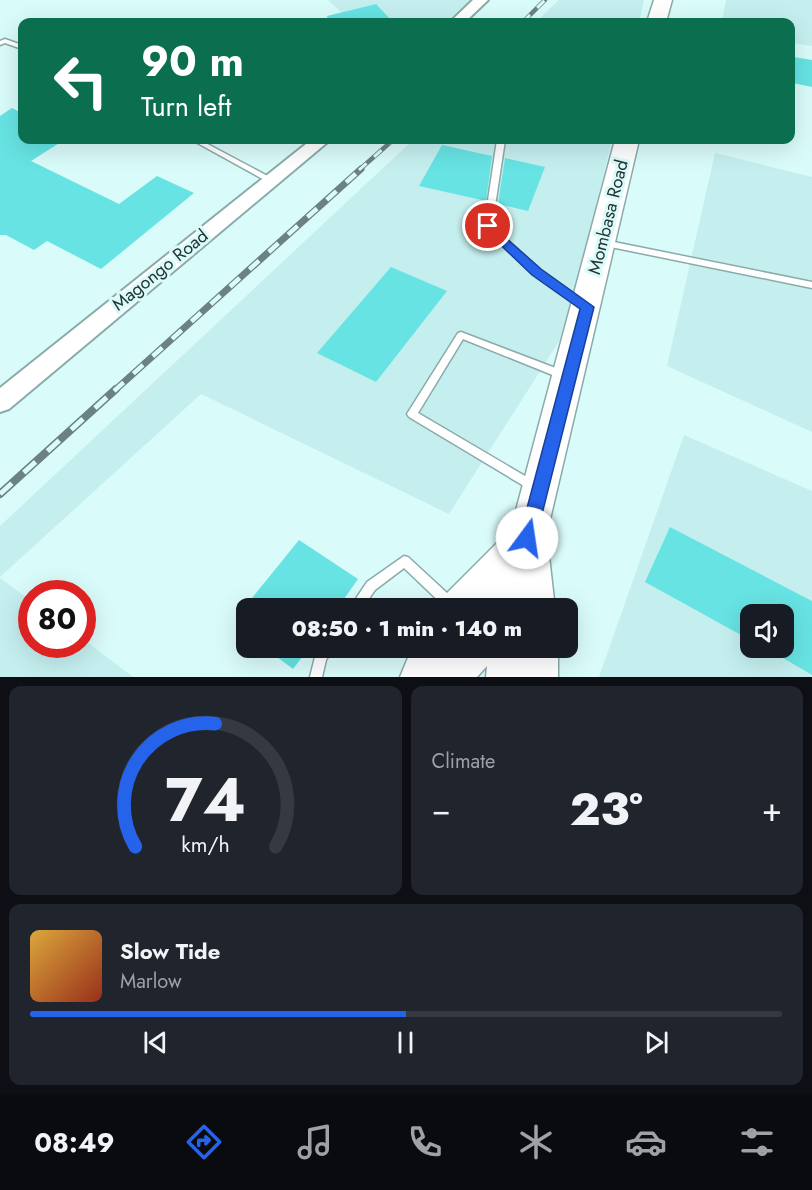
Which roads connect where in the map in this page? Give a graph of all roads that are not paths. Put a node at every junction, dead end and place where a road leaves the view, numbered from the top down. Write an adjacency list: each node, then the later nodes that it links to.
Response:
1 (481, 0): 3 (street)
2 (663, 0): 4 (highway)
3 (461, 18)
4 (658, 18)
5 (0, 43): 6 (lane)
6 (18, 45)
7 (204, 144): 11 (lane)
8 (316, 144): 11 (street, Magongo Road)
9 (500, 144): 14 (lane)
10 (626, 144): 12 (highway, Mombasa Road)
11 (271, 180): 16 (street, Magongo Road)
12 (602, 243): 13 (lane); 14 (highway, Mombasa Road)
13 (812, 285)
14 (587, 307): 15 (highway, Mombasa Road)
15 (568, 376): 17 (highway, Mombasa Road); 17 (lane)
16 (0, 402)
17 (540, 489): 18 (highway, Mombasa Road)
18 (527, 538): 21 (highway); 22 (highway, Mombasa Road); 23 (highway)
19 (363, 598): 20 (lane)
20 (446, 598)
21 (469, 598)
22 (512, 598)
23 (535, 598)
24 (321, 658): 29 (lane)
25 (428, 658): 30 (highway)
26 (467, 658): 31 (highway)
27 (507, 658): 32 (highway)
28 (538, 658): 33 (highway)
29 (316, 677)
30 (421, 677)
31 (456, 677)
32 (507, 677)
33 (537, 677)

